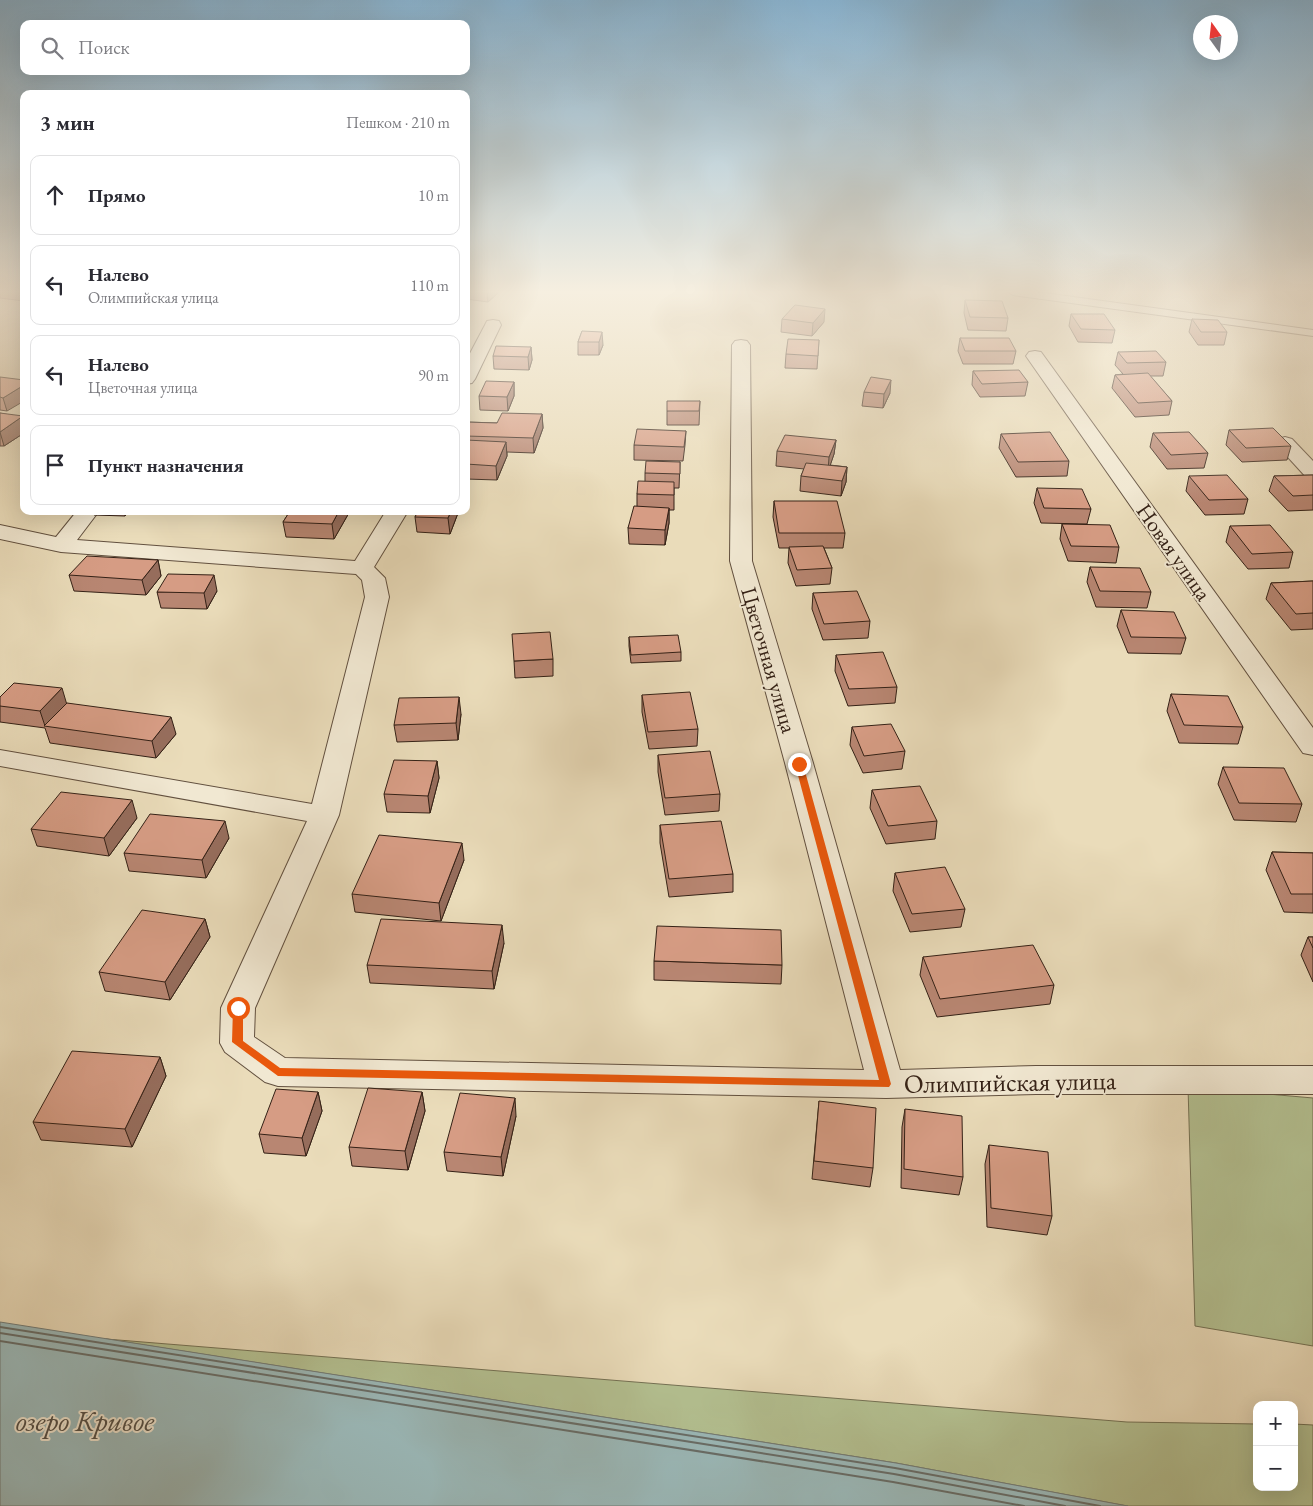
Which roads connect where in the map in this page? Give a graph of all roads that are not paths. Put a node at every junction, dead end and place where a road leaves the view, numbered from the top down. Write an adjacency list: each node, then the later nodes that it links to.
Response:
1 (741, 362): 14 (street, Цветочная улица)
2 (1039, 362): 10 (street, Новая улица)
3 (1285, 443): 4 (street)
4 (1313, 473)
5 (85, 515): 8 (street)
6 (395, 515): 9 (street)
7 (0, 532): 8 (street)
8 (61, 545): 9 (street)
9 (362, 568): 12 (street)
10 (1313, 747)
11 (0, 758): 12 (street)
12 (324, 815): 14 (street, Олимпийская улица)
13 (1313, 1080): 14 (street, Олимпийская улица)
14 (886, 1084)

